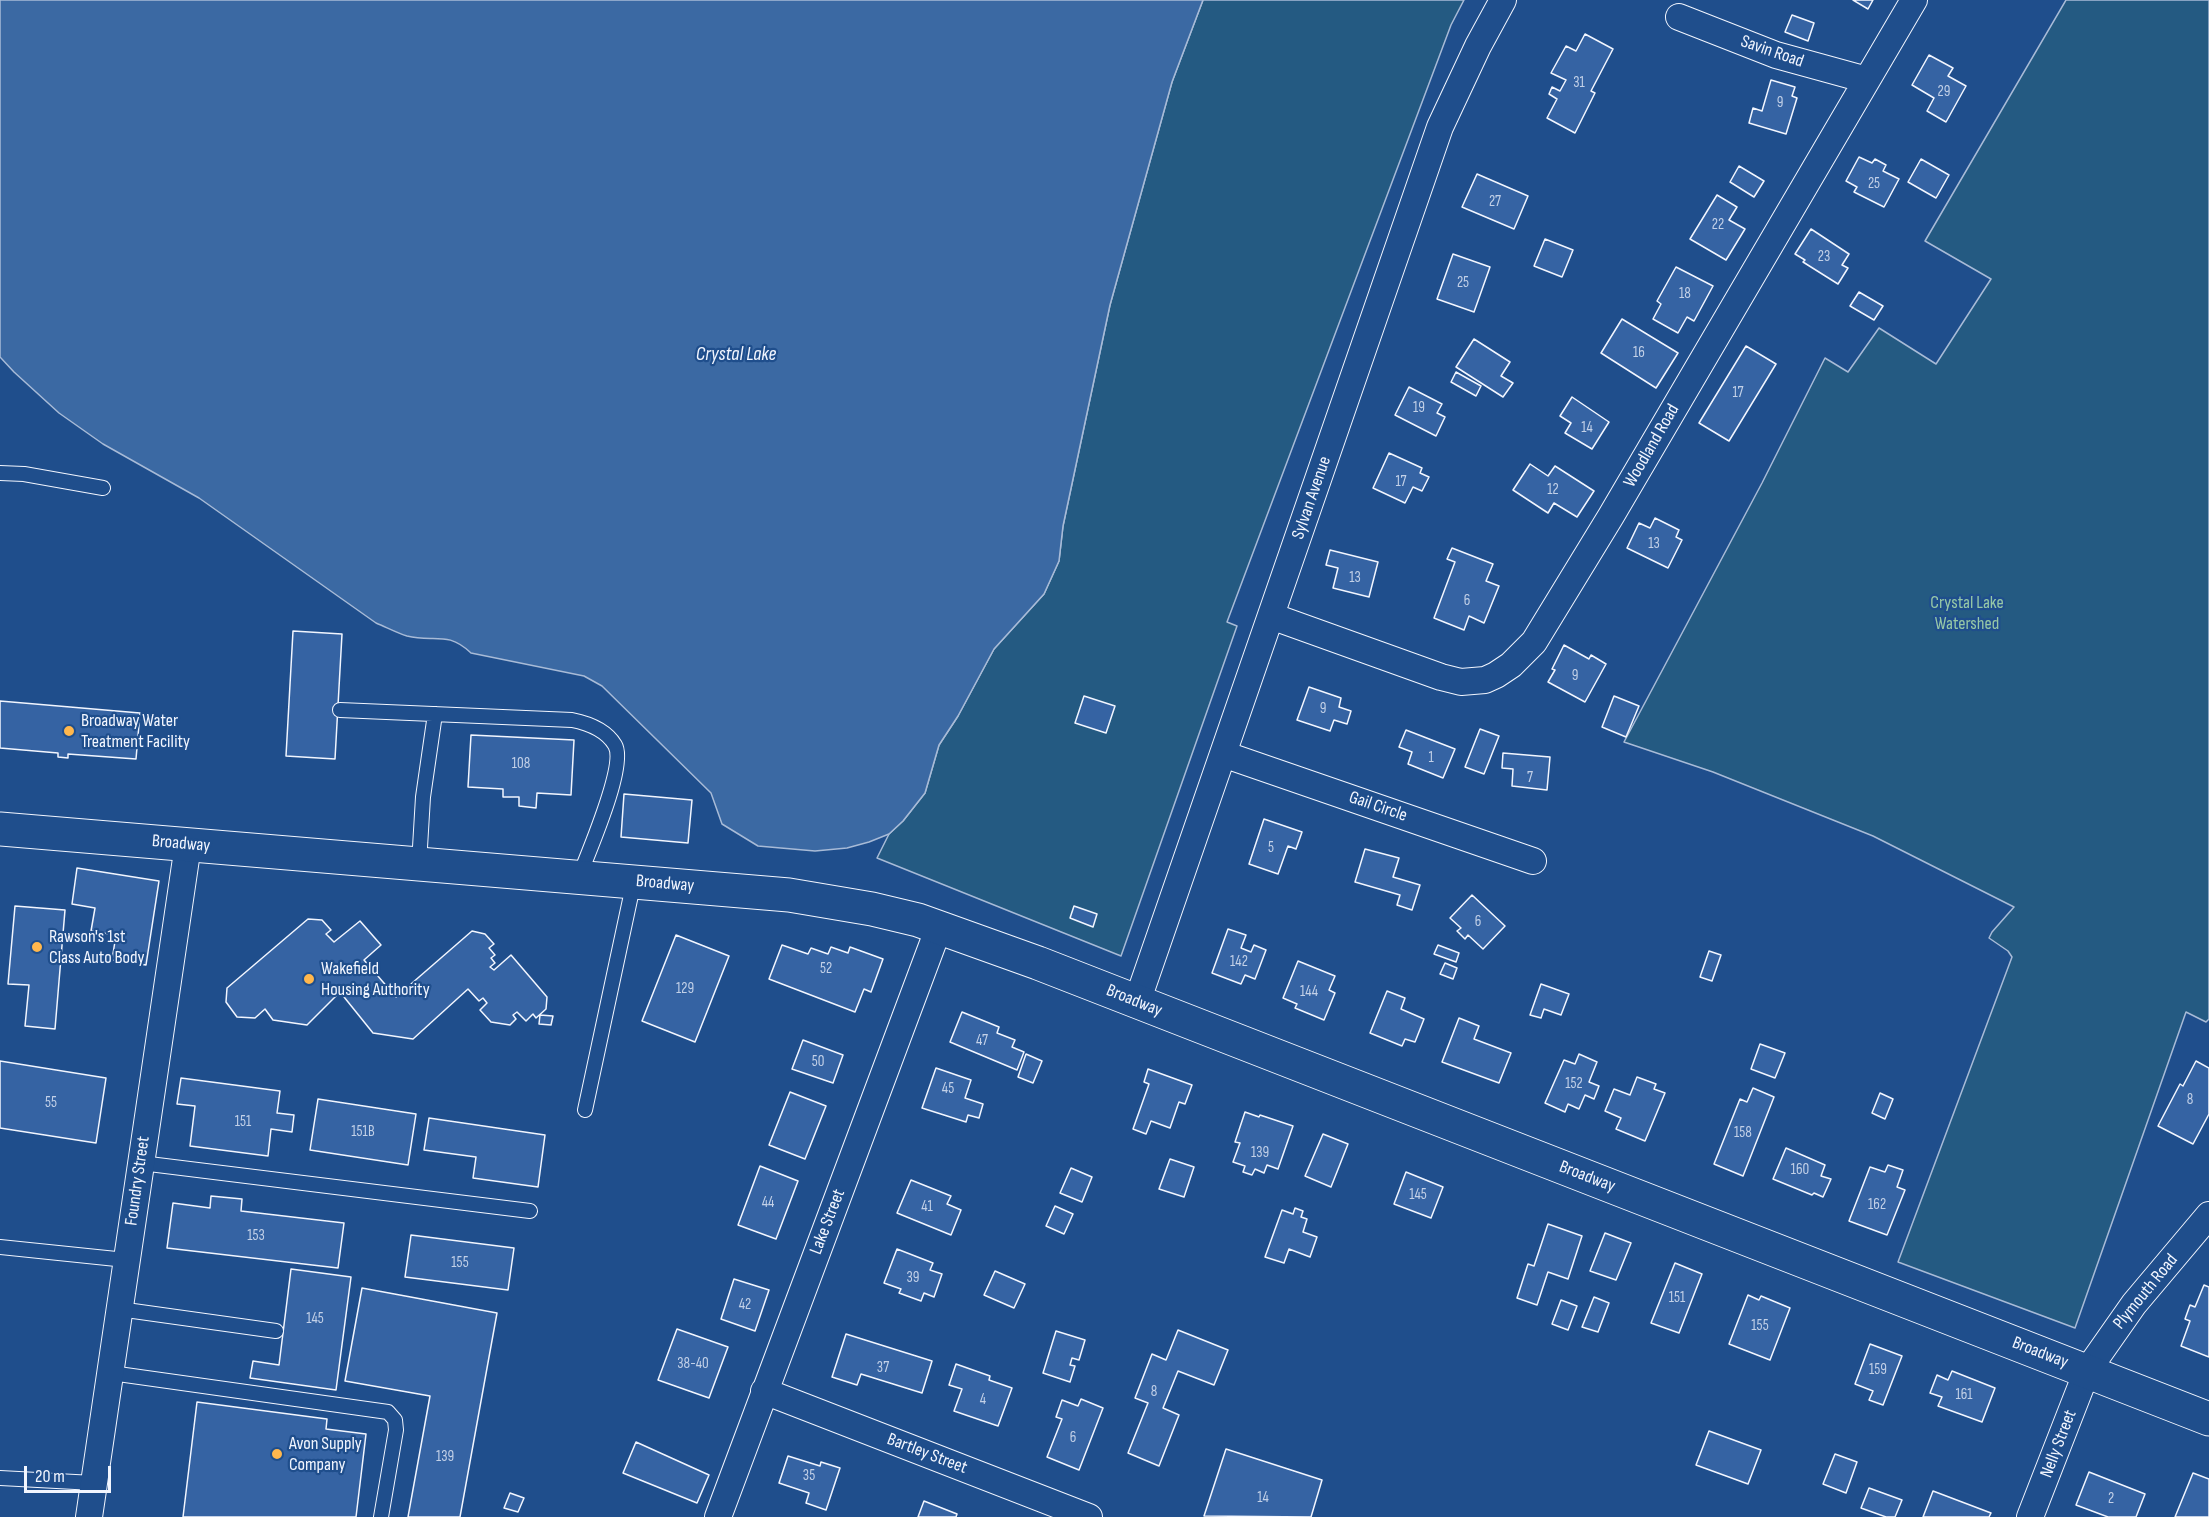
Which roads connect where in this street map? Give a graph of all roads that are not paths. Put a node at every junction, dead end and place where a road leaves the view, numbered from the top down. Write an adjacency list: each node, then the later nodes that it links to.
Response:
1 (1503, 0): 7 (street, Sylvan Avenue)
2 (1914, 0): 4 (street, Woodland Road)
3 (1679, 17): 4 (street, Savin Road)
4 (1866, 80): 7 (street, Woodland Road)
5 (0, 473): 6 (lane)
6 (103, 488)
7 (1271, 616): 10 (street, Sylvan Avenue)
8 (340, 710): 9 (lane)
9 (435, 714): 14 (lane); 15 (lane)
10 (1223, 754): 13 (street, Gail Circle); 18 (street, Sylvan Avenue)
11 (0, 829): 12 (street, Broadway)
12 (188, 845): 14 (street, Broadway); 20 (street, Foundry Street)
13 (1533, 861)
14 (419, 864): 15 (street, Broadway)
15 (579, 877): 16 (street, Broadway)
16 (634, 881): 17 (street, Broadway); 19 (lane)
17 (939, 927): 18 (street, Broadway); 29 (street, Lake Street)
18 (1137, 1002): 27 (street, Broadway)
19 (585, 1110)
20 (141, 1163): 21 (lane); 24 (street, Foundry Street)
21 (530, 1211)
22 (2209, 1215): 27 (street, Plymouth Road)
23 (0, 1247): 24 (lane)
24 (126, 1260): 25 (street, Foundry Street)
25 (119, 1309): 26 (lane); 28 (street, Foundry Street)
26 (276, 1331)
27 (2087, 1371): 30 (street, Broadway); 37 (street, Nelly Street)
28 (111, 1373): 32 (street, Foundry Street); 34 (lane)
29 (764, 1391): 35 (street, Lake Street); 36 (street, Bartley Street)
30 (2209, 1419)
31 (0, 1478): 32 (lane)
32 (94, 1483): 33 (street, Foundry Street)
33 (89, 1517)
34 (381, 1517)
35 (718, 1517)
36 (1089, 1517)
37 (2030, 1517)

